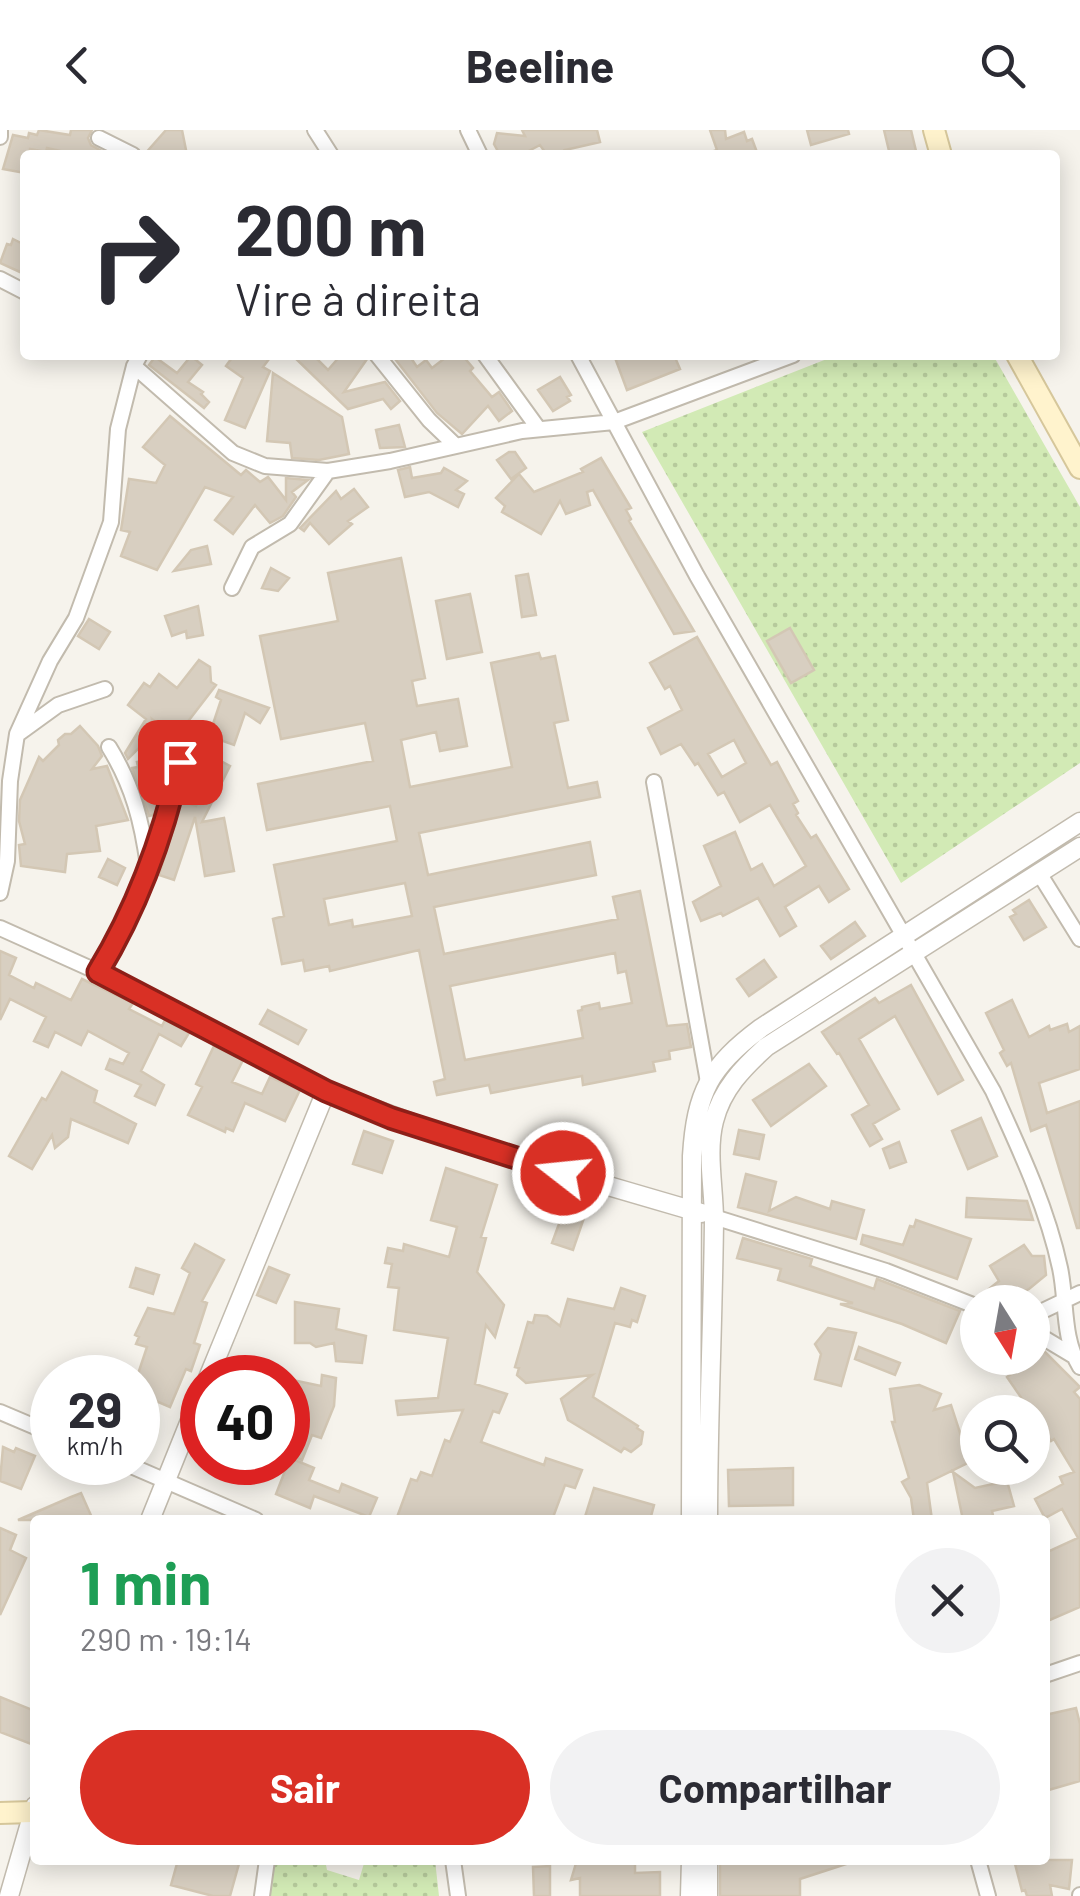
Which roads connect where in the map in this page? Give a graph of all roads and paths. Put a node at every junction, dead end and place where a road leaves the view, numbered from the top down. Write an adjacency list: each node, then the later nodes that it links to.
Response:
1 (100, 138): 2 (street)
2 (123, 150)
3 (137, 360): 13 (street); 16 (street)
4 (381, 360): 11 (street)
5 (489, 360): 10 (street)
6 (581, 360): 9 (street)
7 (780, 360): 9 (street)
8 (1020, 360): 12 (main road)
9 (614, 422): 10 (street); 27 (street)
10 (538, 428): 11 (street)
11 (456, 446): 13 (street)
12 (1080, 468)
13 (328, 471): 14 (street)
14 (232, 588)
15 (104, 690): 16 (street)
16 (17, 734): 24 (street)
17 (191, 740): 22 (street)
18 (110, 748): 22 (street)
19 (654, 782): 29 (street)
20 (1080, 822): 27 (street)
21 (1080, 847): 23 (street)
22 (149, 872): 28 (street)
23 (1039, 874): 26 (street); 27 (street)
24 (0, 894)
25 (0, 928): 28 (street)
26 (1080, 939)
27 (909, 944): 29 (street); 32 (street); 35 (street)
28 (98, 972): 30 (street)
29 (708, 1082): 31 (street)
30 (326, 1091): 31 (street); 38 (street)
31 (692, 1210): 32 (street); 47 (street)
32 (714, 1218): 34 (street); 48 (street)
33 (1080, 1293): 35 (street)
34 (960, 1299)
35 (1064, 1301): 36 (street); 39 (street)
36 (1050, 1308)
37 (1050, 1343): 39 (street)
38 (217, 1355)
39 (1076, 1361)
40 (0, 1412): 41 (street)
41 (30, 1425)
42 (180, 1446): 44 (street)
43 (160, 1478): 44 (street)
44 (166, 1481): 45 (street); 46 (street)
45 (152, 1515)
46 (244, 1515)
47 (691, 1515)
48 (708, 1515)
49 (1080, 1663): 50 (street)
50 (1050, 1673)
51 (30, 1809): 52 (main road)
52 (0, 1813)
53 (30, 1823): 59 (street)
54 (266, 1865): 60 (street)
55 (455, 1865): 61 (street)
56 (691, 1865): 62 (street)
57 (708, 1865): 63 (street)
58 (979, 1865): 64 (street)
59 (9, 1896)
60 (262, 1896)
61 (458, 1896)
62 (690, 1896)
63 (708, 1896)
64 (988, 1896)

